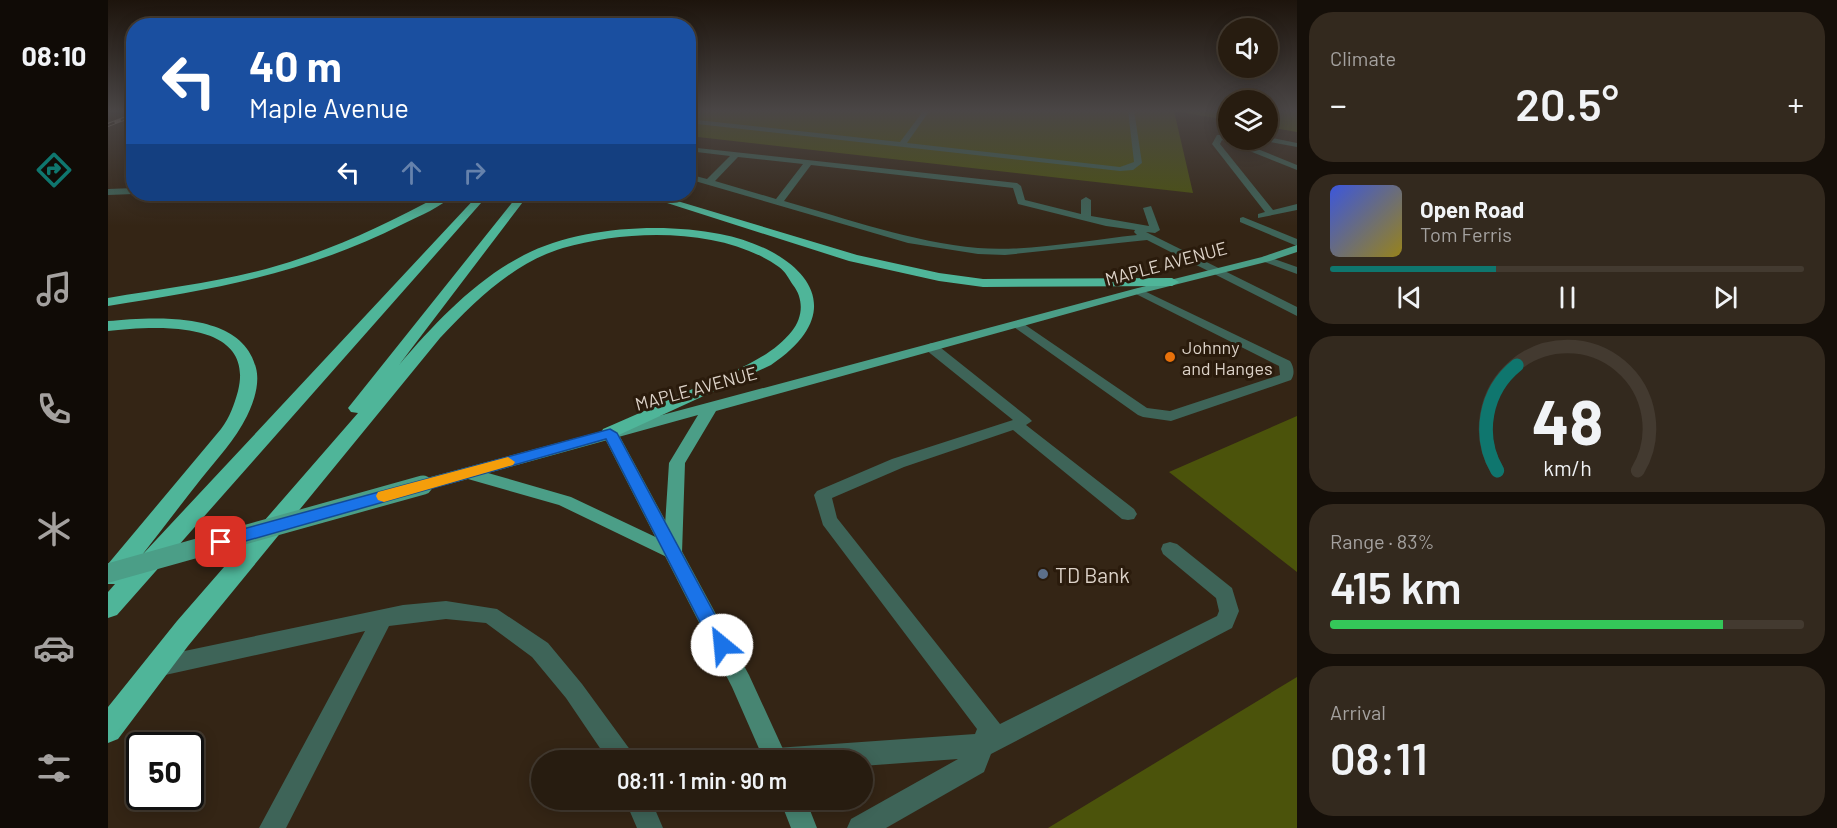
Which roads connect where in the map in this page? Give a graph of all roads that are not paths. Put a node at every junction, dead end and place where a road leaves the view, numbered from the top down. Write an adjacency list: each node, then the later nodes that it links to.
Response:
1 (934, 149): 2 (lane)
2 (1136, 149)
3 (696, 150): 6 (lane)
4 (1221, 150): 21 (lane)
5 (1256, 150): 8 (lane)
6 (737, 154): 7 (lane); 10 (lane)
7 (808, 162): 18 (lane); 22 (lane)
8 (1297, 168)
9 (696, 178): 10 (lane)
10 (709, 182): 18 (lane)
11 (126, 191): 12 (lane)
12 (108, 192)
13 (1086, 200): 22 (lane)
14 (436, 201): 32 (highway)
15 (478, 201): 46 (highway)
16 (519, 201): 48 (highway)
17 (667, 201): 30 (highway)
18 (779, 201): 24 (lane)
19 (1297, 207): 21 (lane)
20 (1148, 208): 23 (lane)
21 (1270, 213): 25 (lane)
22 (1086, 218): 23 (lane)
23 (1126, 226): 24 (lane)
24 (1147, 237): 29 (lane)
25 (1297, 243)
26 (1297, 248): 27 (main road, MAPLE AVENUE)
27 (1266, 259): 28 (lane); 29 (main road, MAPLE AVENUE)
28 (1297, 271)
29 (1215, 272): 30 (main road, MAPLE AVENUE); 33 (lane)
30 (1172, 282): 31 (main road, MAPLE AVENUE)
31 (1138, 291): 34 (main road, MAPLE AVENUE); 34 (lane)
32 (108, 302)
33 (1297, 312)
34 (1017, 325): 36 (main road, MAPLE AVENUE)
35 (108, 326): 45 (highway)
36 (931, 347): 37 (main road, MAPLE AVENUE); 38 (lane)
37 (711, 406): 39 (main road, MAPLE AVENUE); 43 (main road)
38 (1015, 424): 41 (lane); 51 (lane)
39 (610, 433): 40 (main road, MAPLE AVENUE); 43 (main road); 48 (highway)
40 (468, 473): 43 (main road); 44 (main road, MAPLE AVENUE, bridge)
41 (1128, 514)
42 (1170, 549): 51 (lane)
43 (673, 553): 53 (main road)
44 (108, 573)
45 (108, 582)
46 (108, 608)
47 (382, 619): 49 (lane); 52 (lane); 57 (lane)
48 (180, 638): 49 (highway)
49 (156, 667): 50 (highway)
50 (108, 729)
51 (983, 745): 54 (lane); 60 (lane)
52 (615, 750)
53 (772, 750)
54 (873, 753)
55 (642, 810): 58 (lane)
56 (797, 810): 59 (main road)
57 (272, 828)
58 (650, 828)
59 (804, 828)
60 (860, 828)

